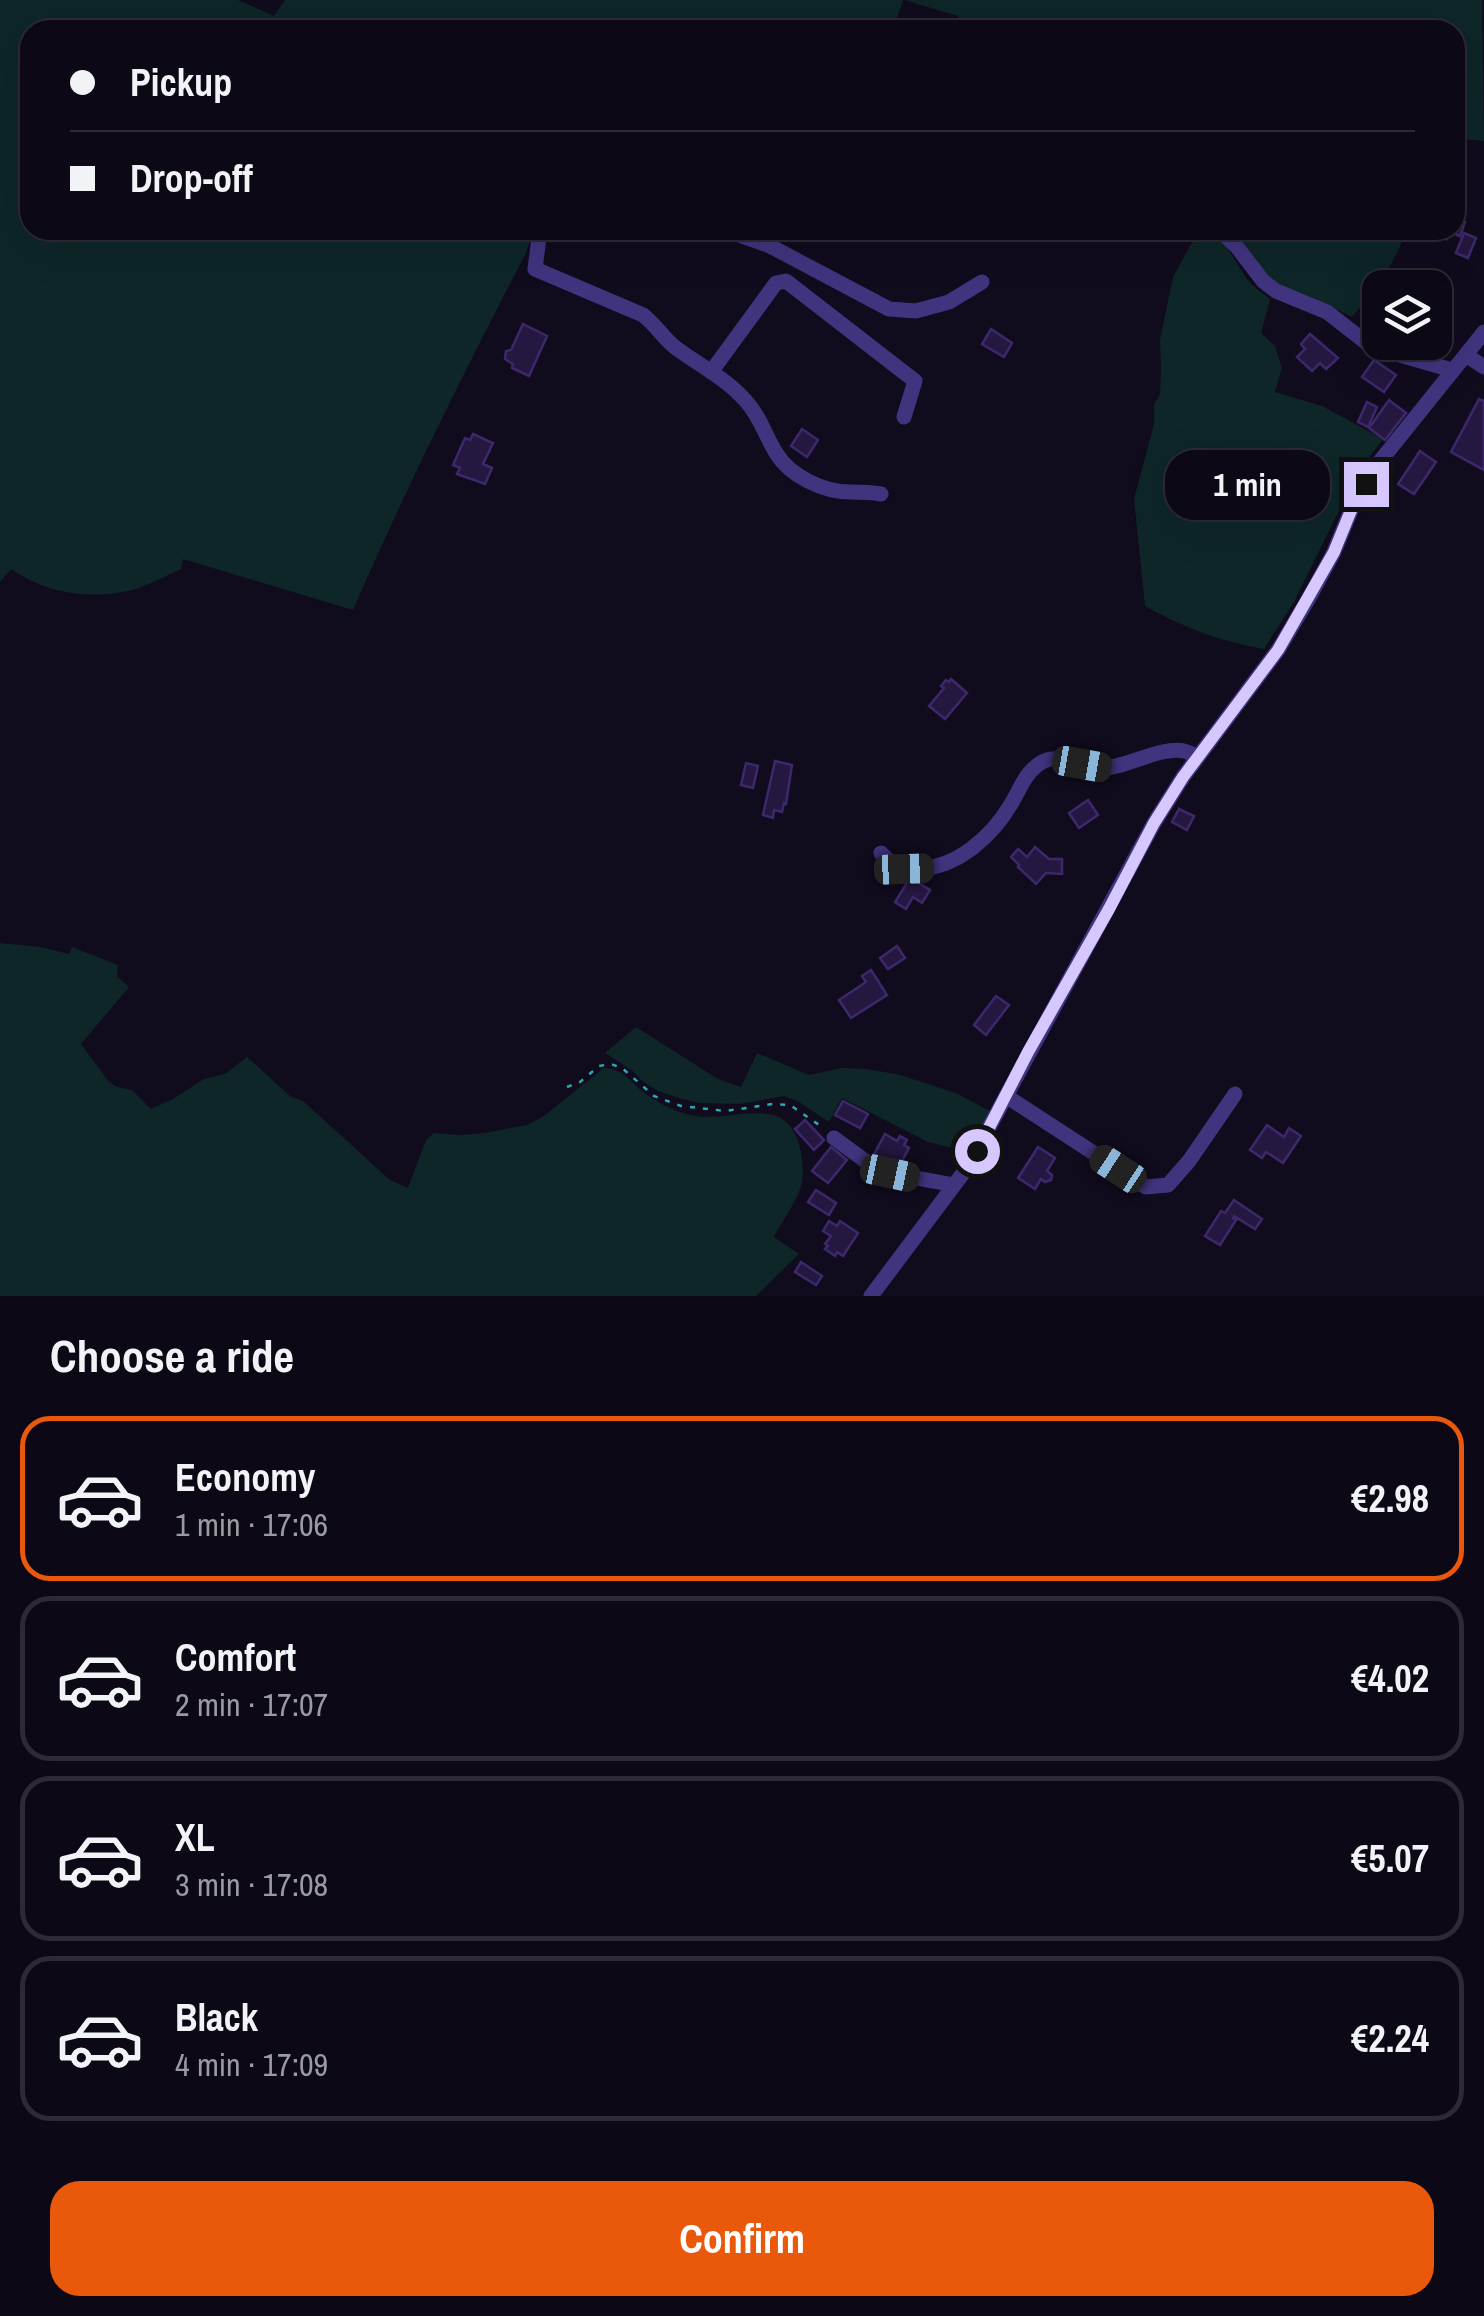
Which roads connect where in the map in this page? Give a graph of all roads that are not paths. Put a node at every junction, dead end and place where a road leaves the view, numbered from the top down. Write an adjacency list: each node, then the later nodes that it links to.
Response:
1 (539, 240): 9 (street)
2 (753, 240): 4 (street)
3 (1230, 240): 8 (street)
4 (982, 282)
5 (1484, 332): 6 (street)
6 (1466, 355): 7 (street); 8 (street)
7 (1484, 367)
8 (1452, 370): 12 (street)
9 (712, 372): 10 (street); 11 (street)
10 (904, 417)
11 (880, 494)
12 (1198, 758): 13 (street); 15 (street)
13 (881, 854)
14 (1235, 1094): 15 (street)
15 (1006, 1096): 17 (street)
16 (834, 1138): 17 (street)
17 (954, 1185): 18 (street)
18 (872, 1296)

